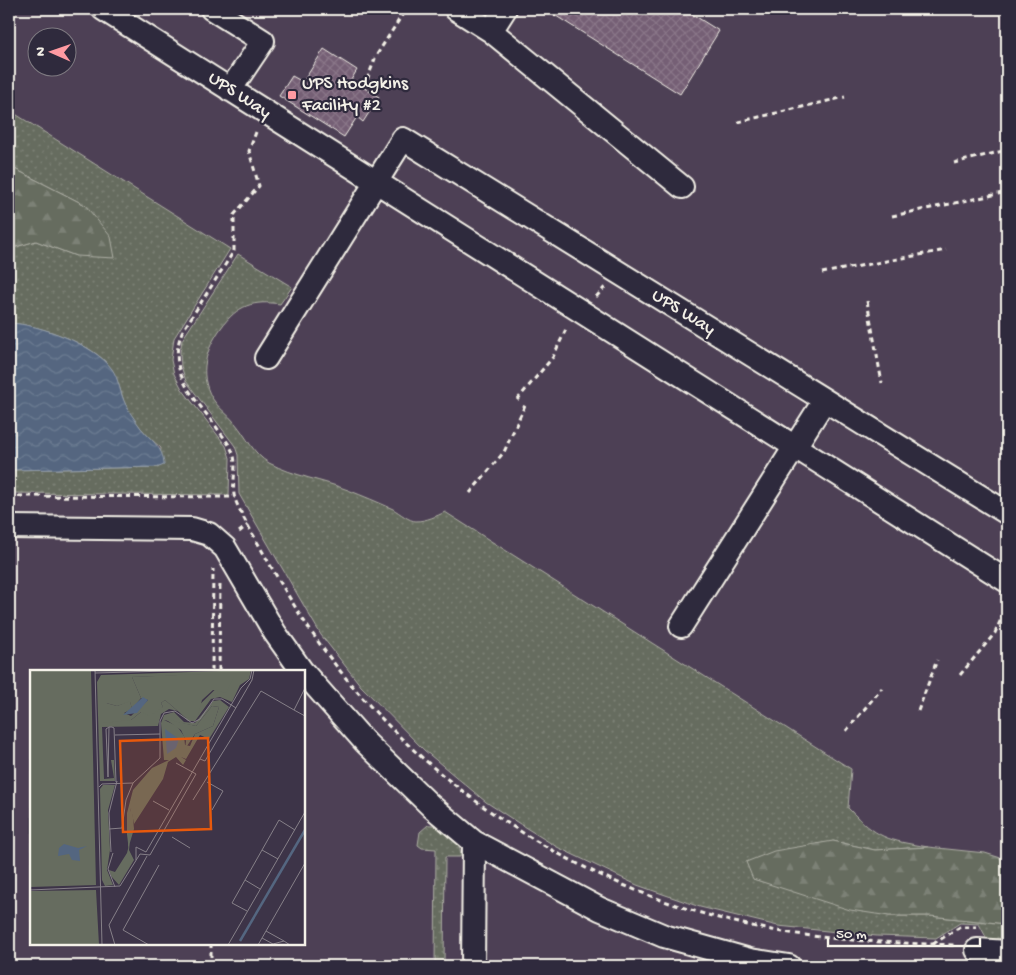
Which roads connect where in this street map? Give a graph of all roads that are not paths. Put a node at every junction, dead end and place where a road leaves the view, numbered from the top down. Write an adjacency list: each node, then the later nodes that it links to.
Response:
1 (103, 9): 6 (lane, UPS Way)
2 (212, 9): 6 (lane)
3 (456, 9): 5 (lane)
4 (505, 9): 5 (lane)
5 (491, 31): 8 (lane)
6 (230, 90): 7 (lane, UPS Way)
7 (375, 182): 9 (lane, UPS Way); 10 (lane, UPS Way); 11 (lane, UPS Way)
8 (682, 187)
9 (266, 358)
10 (824, 401): 11 (lane); 12 (lane, UPS Way)
11 (795, 447): 14 (lane, UPS Way); 15 (lane)
12 (1007, 513)
13 (9, 527): 16 (lane)
14 (1007, 581)
15 (681, 626)
16 (302, 670)
17 (305, 674): 18 (lane)
18 (474, 842): 21 (lane); 22 (lane)
19 (977, 950): 20 (lane)
20 (1007, 952)
21 (472, 966)
22 (789, 966)

